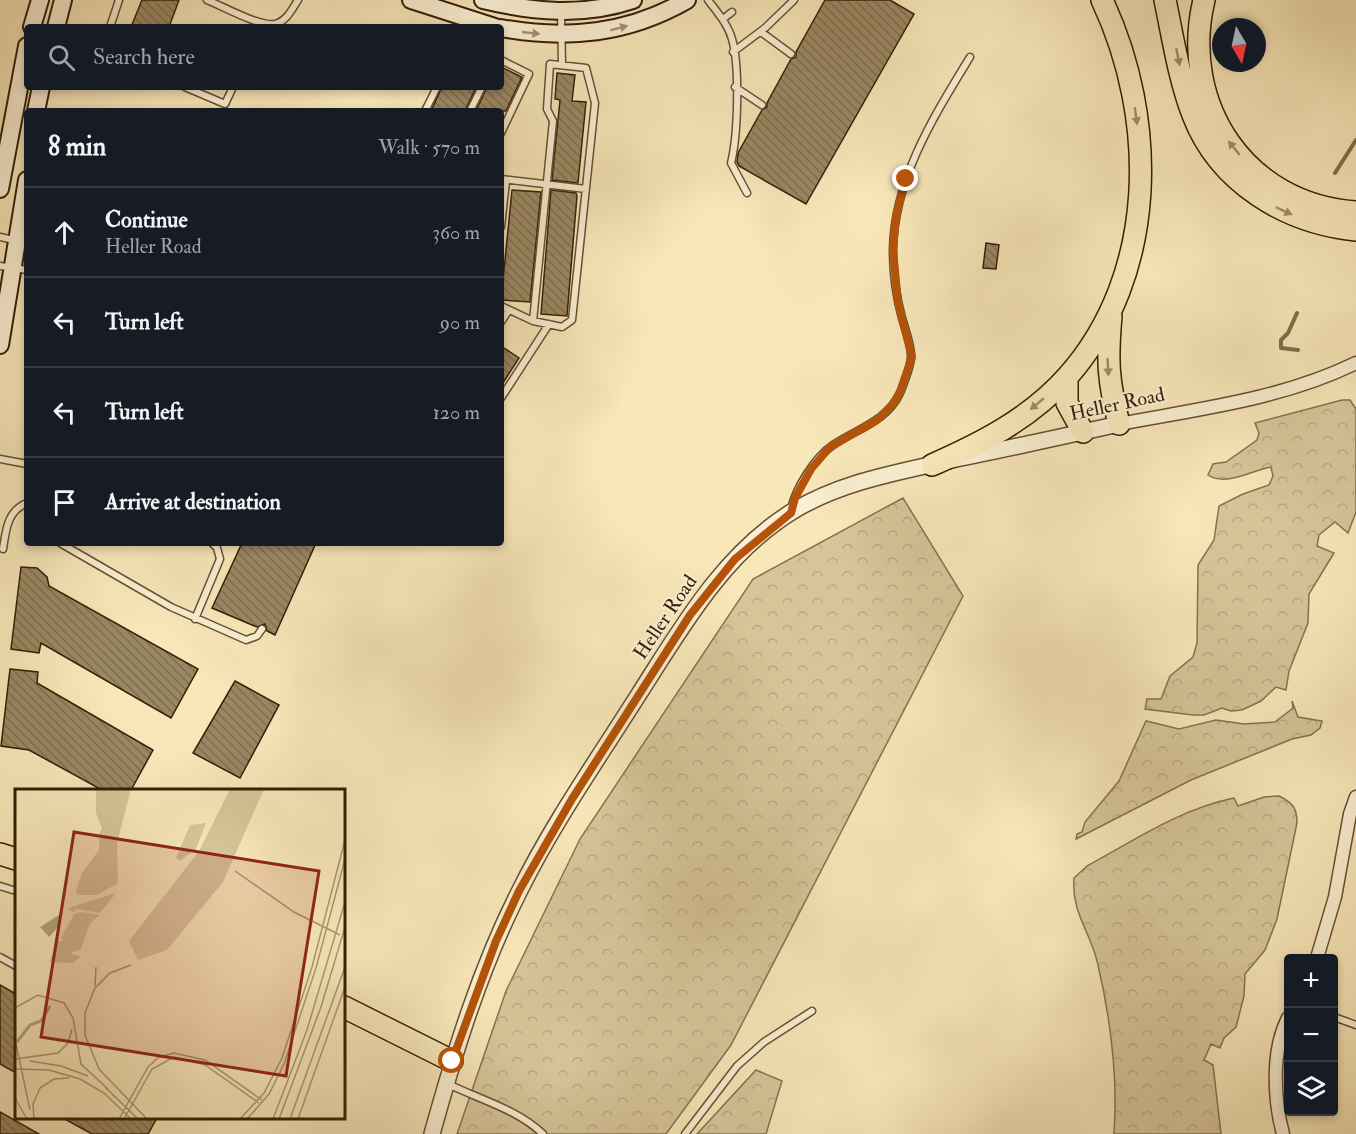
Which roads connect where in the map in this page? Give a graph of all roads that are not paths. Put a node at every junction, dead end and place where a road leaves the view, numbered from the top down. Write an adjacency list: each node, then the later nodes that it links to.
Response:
1 (40, 0): 19 (main road)
2 (63, 0): 20 (main road)
3 (119, 0): 21 (lane)
4 (207, 0): 22 (lane)
5 (298, 0): 23 (lane)
6 (411, 0): 24 (main road)
7 (483, 0): 15 (main road)
8 (633, 0): 16 (main road)
9 (687, 0): 27 (main road, one-way to 9)
10 (708, 0): 18 (lane)
11 (794, 0): 26 (lane)
12 (1102, 0): 57 (highway, one-way to 57)
13 (1165, 0): 52 (highway, one-way to 52)
14 (1204, 0): 50 (highway, one-way to 14)
15 (521, 4): 16 (main road)
16 (561, 12): 27 (lane)
17 (732, 12): 18 (lane)
18 (723, 19): 28 (lane)
19 (33, 24)
20 (57, 24)
21 (111, 24)
22 (264, 24)
23 (274, 24)
24 (486, 24)
25 (504, 28): 27 (main road, one-way to 27)
26 (760, 32): 28 (lane); 29 (lane)
27 (561, 35): 33 (lane)
28 (733, 52): 34 (lane)
29 (791, 54)
30 (970, 57): 72 (lane)
31 (24, 62): 47 (main road)
32 (504, 62): 44 (lane)
33 (562, 65): 46 (lane); 48 (lane)
34 (735, 87): 40 (lane); 49 (lane)
35 (40, 90): 41 (main road)
36 (192, 90): 37 (lane)
37 (232, 90)
38 (436, 90): 42 (lane)
39 (480, 90): 43 (lane)
40 (762, 105)
41 (37, 108)
42 (426, 108)
43 (472, 108)
44 (504, 127)
45 (504, 180): 46 (lane)
46 (546, 183): 48 (lane); 60 (lane)
47 (0, 189)
48 (586, 189): 61 (lane)
49 (747, 193)
50 (1356, 212)
51 (24, 217): 54 (main road)
52 (1356, 230)
53 (0, 237): 54 (lane)
54 (22, 242): 55 (main road)
55 (13, 268): 62 (main road)
56 (504, 308): 58 (lane)
57 (1111, 309): 64 (highway); 66 (highway, one-way to 66)
58 (509, 310): 59 (lane); 60 (lane)
59 (504, 318)
60 (532, 321): 61 (lane)
61 (549, 324): 65 (lane)
62 (0, 345)
63 (1356, 363): 66 (street, Heller Road)
64 (1067, 377): 67 (highway); 70 (highway, one-way to 70)
65 (504, 393)
66 (1119, 424): 67 (street, Heller Road)
67 (1083, 432): 70 (street, Heller Road)
68 (0, 459): 69 (lane)
69 (24, 463)
70 (932, 465): 72 (street, Heller Road)
71 (24, 504): 75 (lane)
72 (791, 513): 91 (street, Heller Road)
73 (65, 546): 76 (lane)
74 (215, 546): 76 (lane)
75 (3, 549)
76 (195, 619): 77 (lane)
77 (262, 629)
78 (1356, 797): 83 (street)
79 (0, 854): 80 (highway)
80 (15, 859)
81 (0, 886): 82 (lane)
82 (15, 891)
83 (1318, 954)
84 (0, 957): 85 (lane)
85 (15, 965)
86 (345, 1008): 91 (highway)
87 (812, 1011): 95 (lane)
88 (1338, 1018): 89 (lane)
89 (1356, 1024)
90 (1284, 1034): 96 (street)
91 (452, 1061): 92 (street, Heller Road)
92 (446, 1082): 93 (street, Heller Road); 94 (lane)
93 (432, 1134)
94 (543, 1134)
95 (685, 1134)
96 (1283, 1134)

